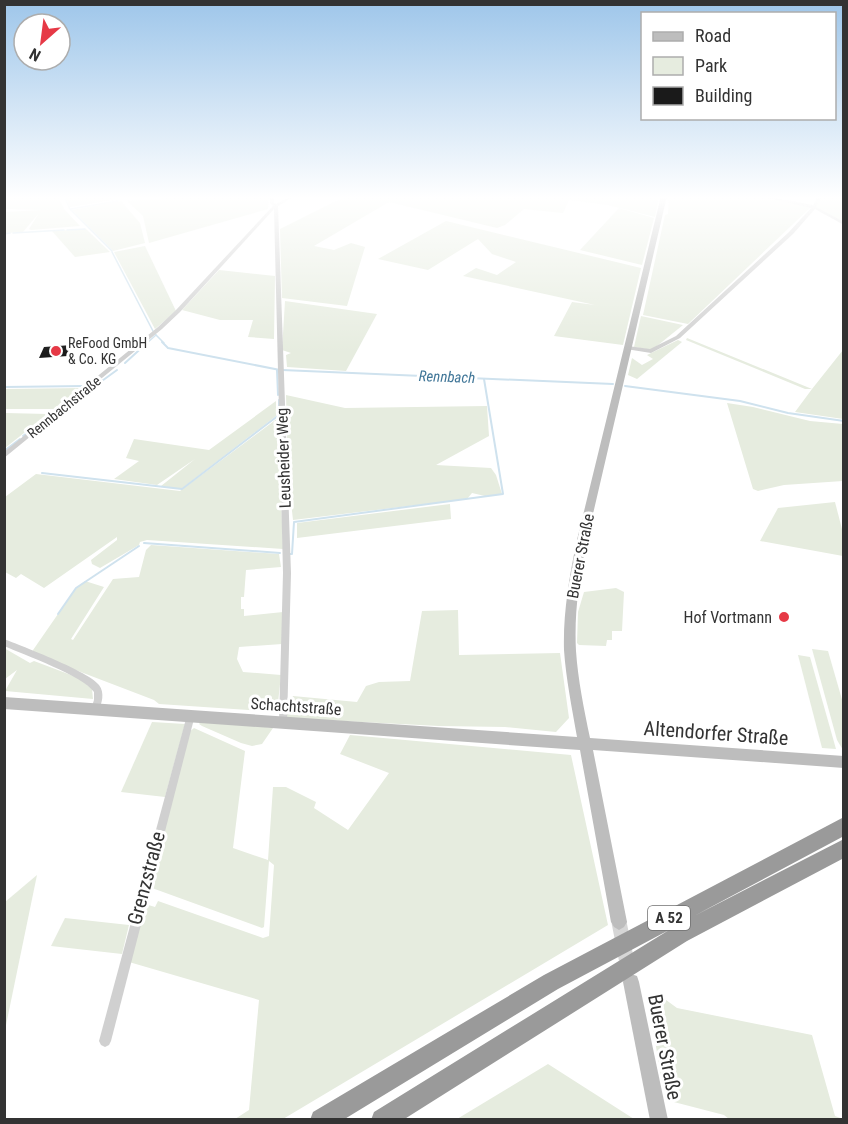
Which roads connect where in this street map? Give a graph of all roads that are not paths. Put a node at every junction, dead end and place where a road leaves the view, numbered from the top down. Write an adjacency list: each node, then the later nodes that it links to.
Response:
1 (234, 248): 6 (street, Rennbachstraße)
2 (276, 248): 11 (street, Leusheider Weg)
3 (652, 248): 5 (main road, Buerer Straße)
4 (774, 248): 5 (street)
5 (628, 348): 12 (main road, Buerer Straße)
6 (4, 456)
7 (4, 642): 9 (street)
8 (4, 703): 9 (main road, Schachtstraße)
9 (95, 709): 10 (main road, Schachtstraße)
10 (191, 716): 11 (main road, Schachtstraße); 18 (street, Grenzstraße)
11 (283, 722): 12 (main road, Schachtstraße)
12 (586, 743): 13 (main road, Altendorfer Straße); 16 (main road, Buerer Straße)
13 (843, 762)
14 (843, 826): 19 (highway, A 52)
15 (843, 848): 20 (highway, A 52)
16 (619, 922)
17 (631, 982): 21 (main road, Buerer Straße)
18 (105, 1041)
19 (321, 1119)
20 (382, 1119)
21 (659, 1119)

